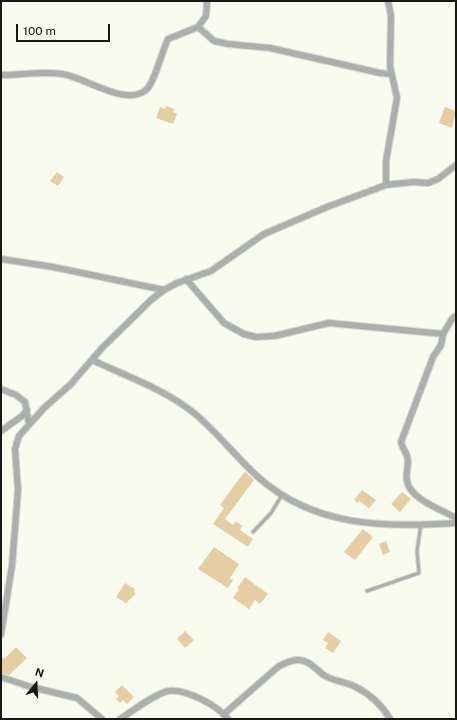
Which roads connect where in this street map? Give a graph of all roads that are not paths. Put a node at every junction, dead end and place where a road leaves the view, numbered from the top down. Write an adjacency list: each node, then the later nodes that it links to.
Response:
1 (207, 1): 3 (street)
2 (388, 1): 4 (street)
3 (198, 27): 4 (street); 5 (street)
4 (390, 74): 7 (street)
5 (1, 75)
6 (456, 165): 7 (street)
7 (386, 185): 9 (street)
8 (1, 259): 10 (street)
9 (186, 279): 10 (street); 12 (street)
10 (164, 290): 13 (street)
11 (456, 316): 12 (street)
12 (443, 334): 19 (street)
13 (92, 360): 16 (street); 18 (street)
14 (1, 389): 15 (street)
15 (27, 410): 16 (street); 17 (street)
16 (29, 424): 24 (street)
17 (1, 431)
18 (282, 495): 21 (street); 22 (lane)
19 (456, 518)
20 (456, 523): 21 (street)
21 (421, 524): 23 (lane)
22 (253, 532)
23 (367, 591)
24 (1, 634)
25 (1, 677): 27 (street)
26 (226, 716): 28 (street); 29 (street)
27 (102, 719)
28 (120, 719)
29 (390, 719)

